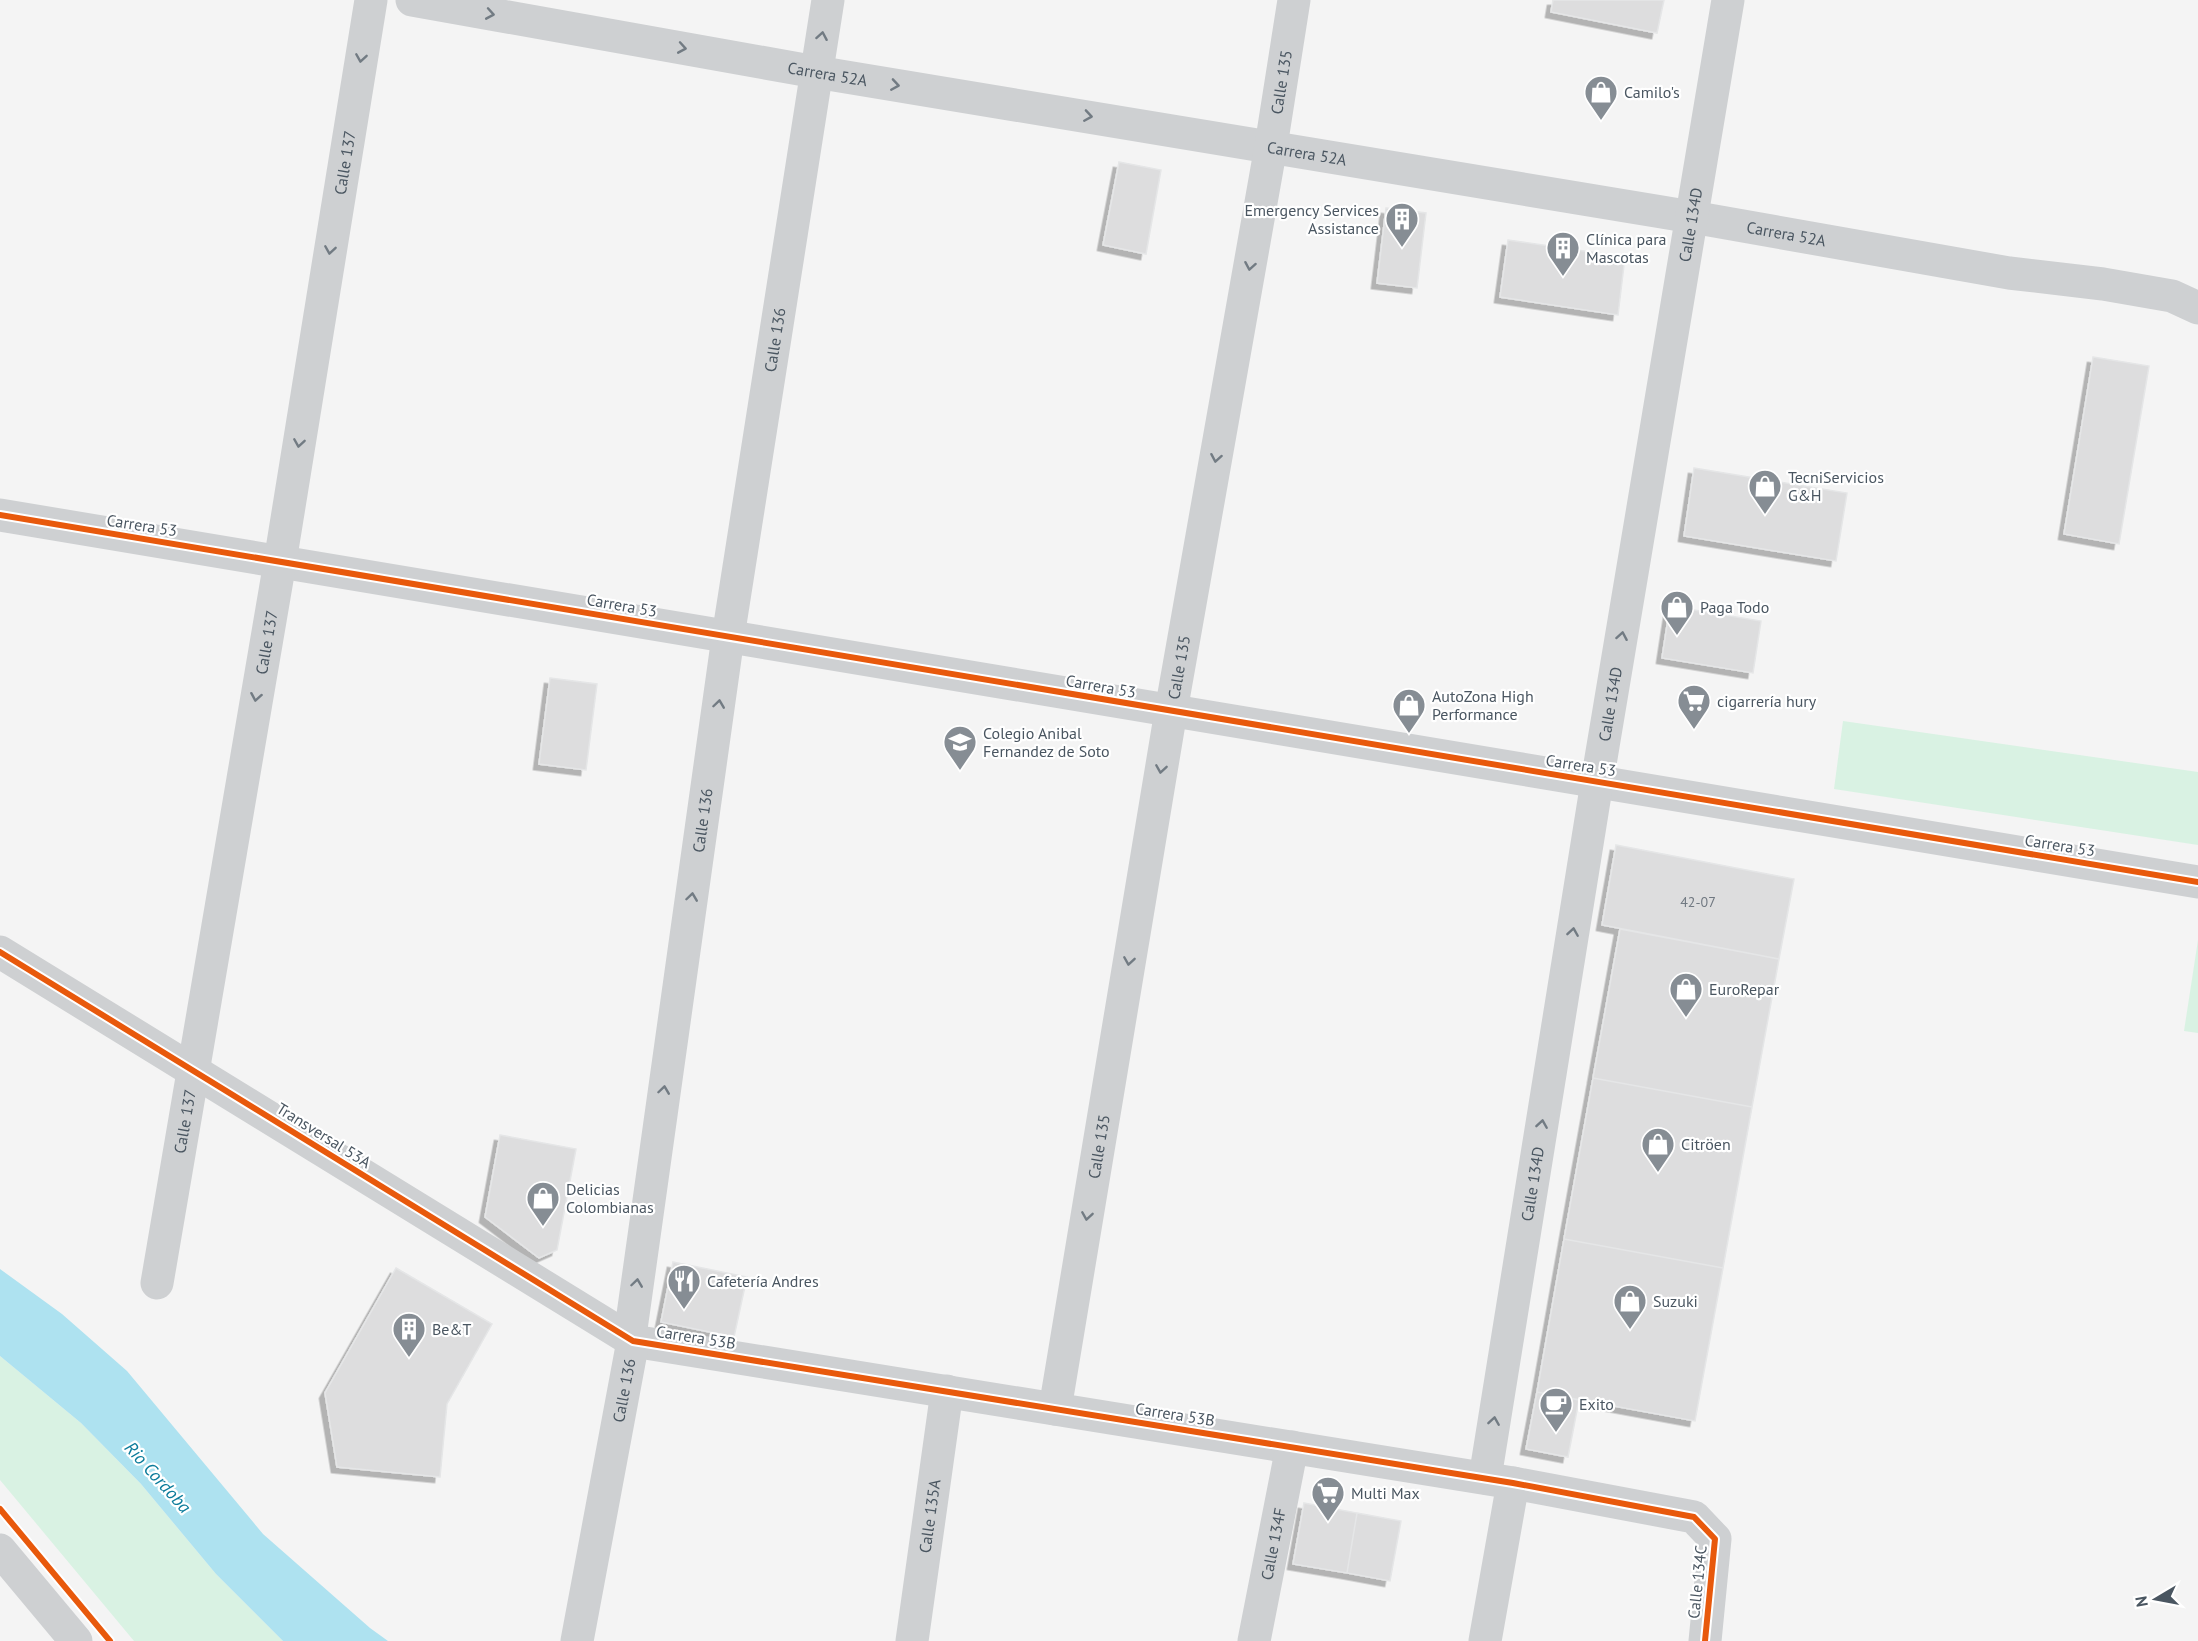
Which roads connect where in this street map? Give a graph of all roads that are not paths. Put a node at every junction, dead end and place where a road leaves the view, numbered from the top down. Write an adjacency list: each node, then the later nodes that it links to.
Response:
1 (370, 0): 11 (street, Calle 137, one-way to 11)
2 (412, 0): 6 (street, Carrera 52A, one-way to 6)
3 (828, 0): 6 (street, Calle 136, one-way to 3)
4 (1294, 0): 7 (street, Calle 135)
5 (1728, 0): 8 (street, Calle 134D)
6 (816, 72): 7 (street, Carrera 52A, one-way to 7); 12 (street, Calle 136)
7 (1271, 146): 8 (street, Carrera 52A); 13 (street, Calle 135, one-way to 13)
8 (1692, 217): 9 (street, Carrera 52A); 14 (street, Calle 134D, one-way to 8)
9 (2198, 308)
10 (0, 515): 11 (street, Carrera 53)
11 (280, 562): 12 (street, Carrera 53); 17 (street, Calle 137, one-way to 17)
12 (728, 637): 13 (street, Carrera 53); 19 (street, Calle 136, one-way to 12)
13 (1171, 711): 14 (street, Carrera 53); 21 (street, Calle 135, one-way to 21)
14 (1598, 782): 15 (street, Carrera 53); 23 (street, Calle 134D, one-way to 14)
15 (2198, 882)
16 (0, 952): 17 (street, Transversal 53A)
17 (192, 1070): 18 (street, Calle 137); 19 (street, Transversal 53A)
18 (157, 1283)
19 (633, 1341): 20 (street, Carrera 53B); 27 (street, Calle 136)
20 (947, 1391): 21 (street, Carrera 53B); 28 (street, Calle 135A)
21 (1055, 1408): 22 (street, Carrera 53B)
22 (1292, 1447): 23 (street, Carrera 53B); 29 (street, Calle 134F)
23 (1499, 1480): 24 (street, Carrera 53B); 30 (street, Calle 134D)
24 (1707, 1530): 31 (street, Calle 134C)
25 (0, 1550): 26 (street)
26 (76, 1641)
27 (577, 1641)
28 (912, 1641)
29 (1254, 1641)
30 (1485, 1641)
31 (1705, 1641)

